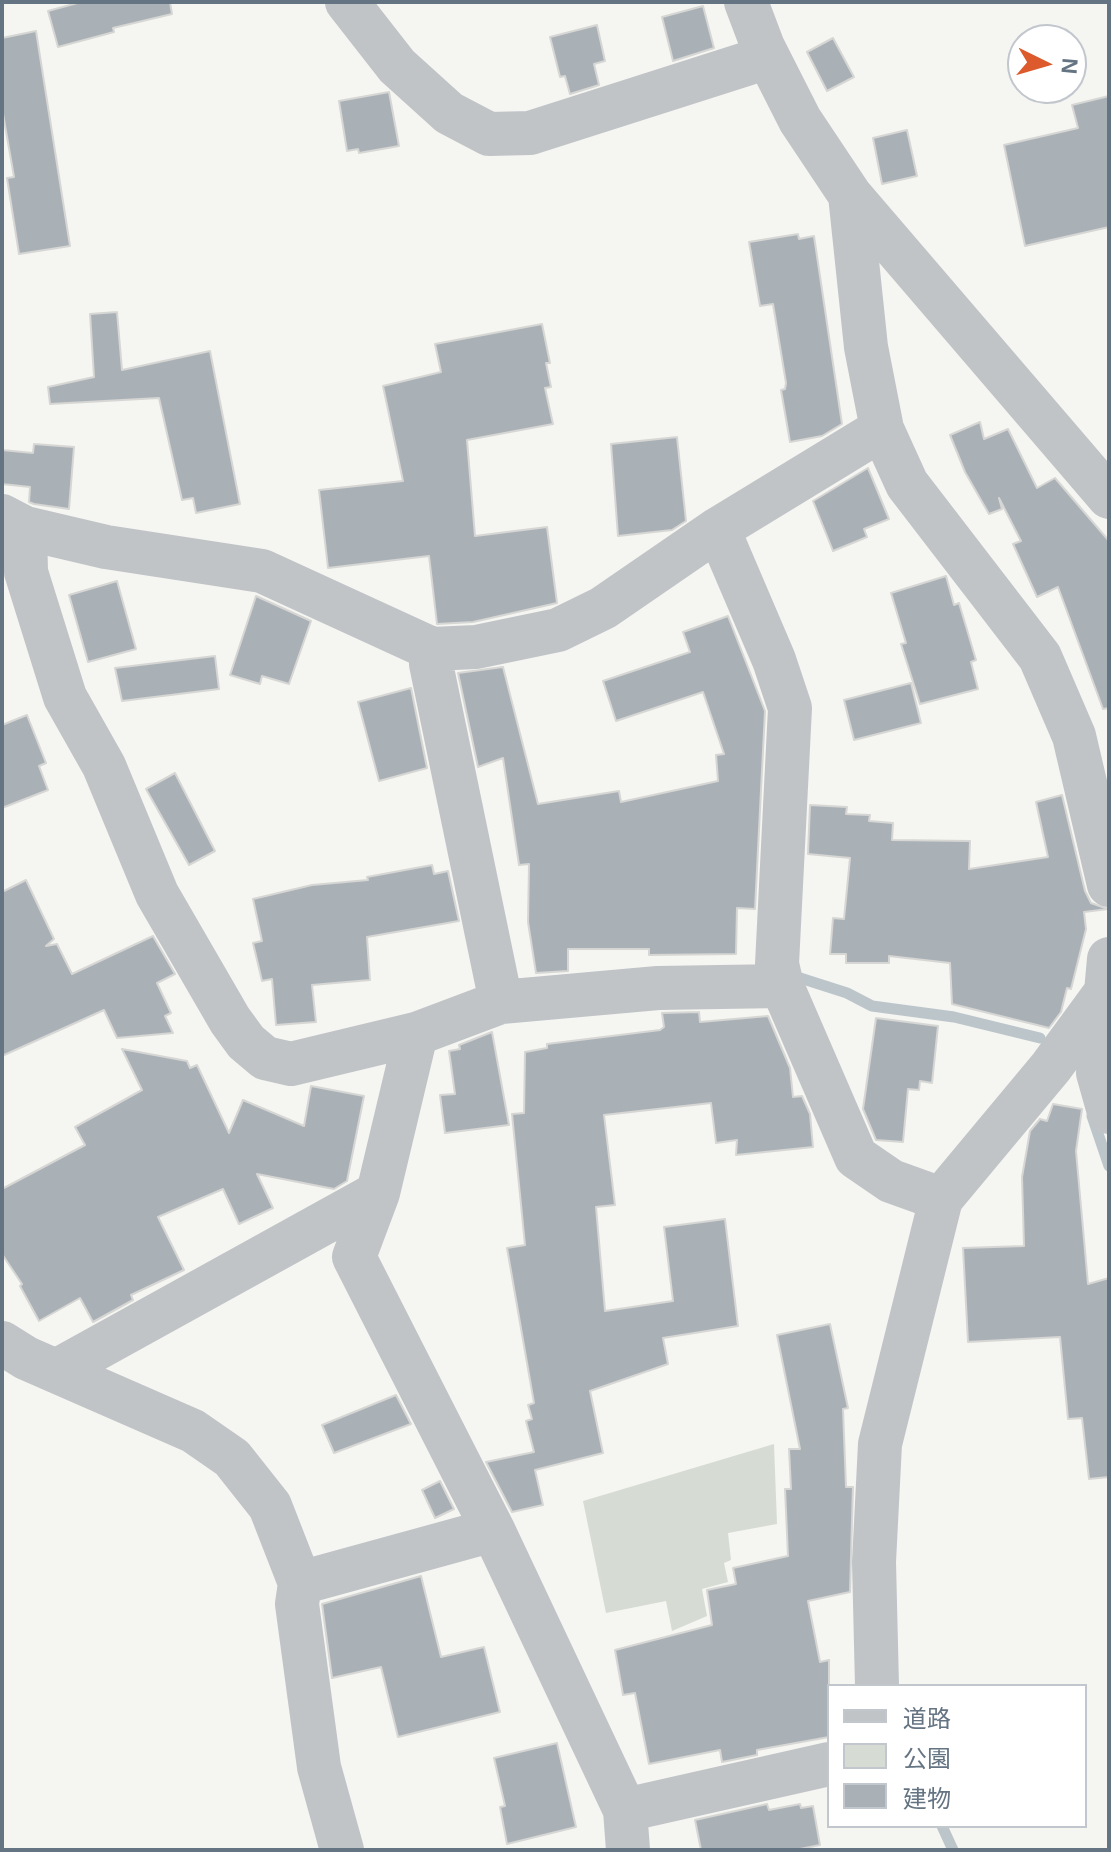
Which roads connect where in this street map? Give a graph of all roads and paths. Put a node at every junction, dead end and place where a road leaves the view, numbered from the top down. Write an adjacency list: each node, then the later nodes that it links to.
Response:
1 (347, 2): 3 (street)
2 (746, 2): 3 (street)
3 (768, 57): 4 (street)
4 (850, 195): 5 (street); 6 (street)
5 (882, 429): 8 (street); 10 (street)
6 (1109, 497)
7 (13, 522): 9 (street); 15 (street)
8 (718, 529): 9 (street); 13 (street)
9 (432, 649): 14 (street)
10 (1092, 732): 11 (street)
11 (1109, 885)
12 (1107, 976): 16 (street); 18 (street)
13 (782, 986): 14 (street); 18 (street)
14 (501, 1002): 15 (street)
15 (416, 1034): 17 (street)
16 (1109, 1112)
17 (378, 1193): 20 (street); 21 (street)
18 (941, 1199): 23 (street)
19 (2, 1343): 20 (street)
20 (56, 1371): 22 (street)
21 (493, 1530): 22 (street); 25 (street)
22 (300, 1583): 26 (street)
23 (877, 1684)
24 (827, 1765): 25 (street)
25 (627, 1830)
26 (342, 1850)

